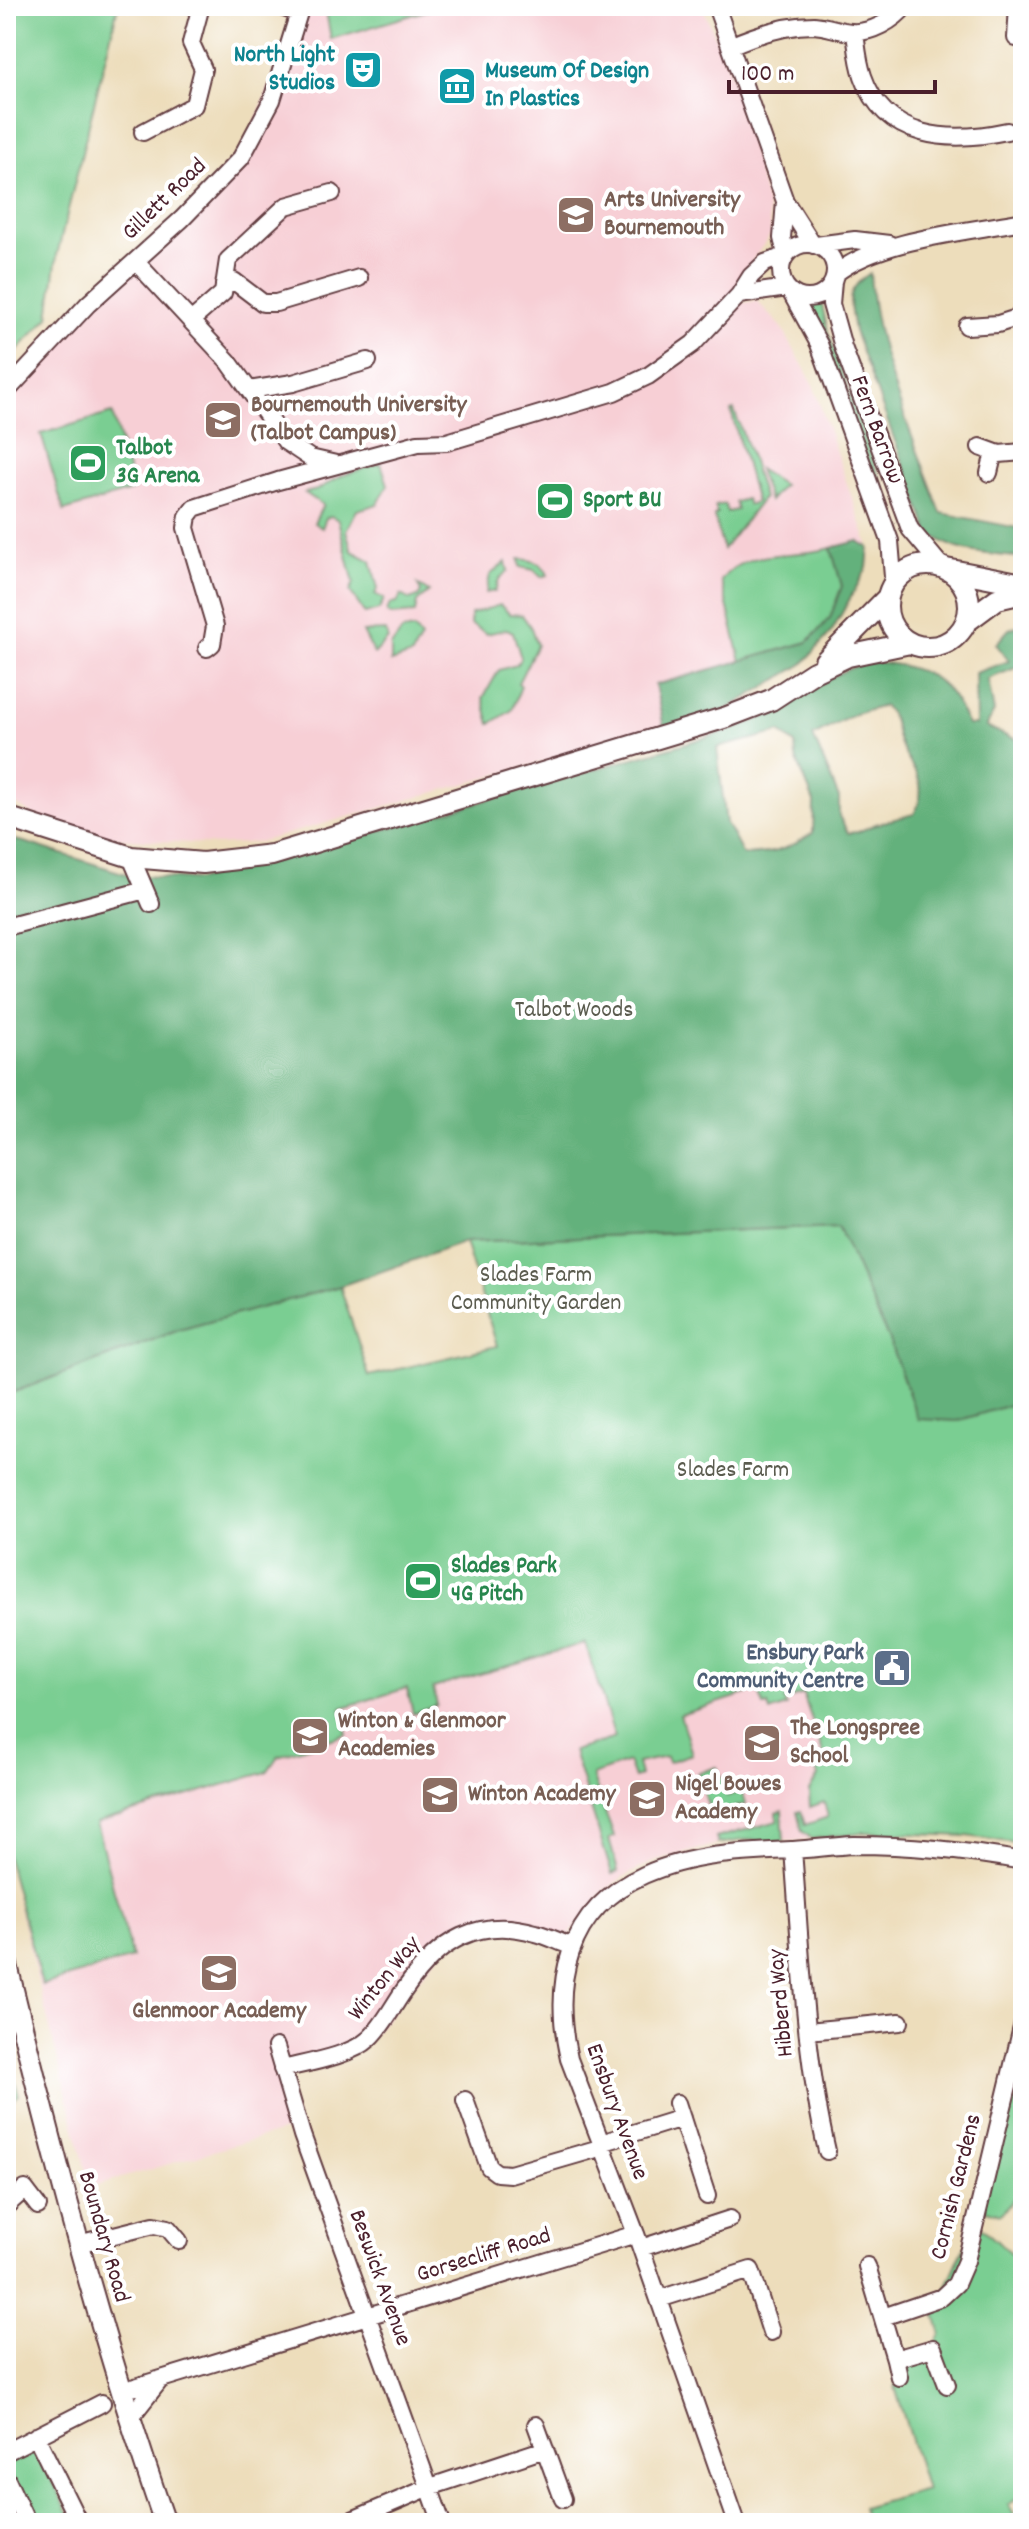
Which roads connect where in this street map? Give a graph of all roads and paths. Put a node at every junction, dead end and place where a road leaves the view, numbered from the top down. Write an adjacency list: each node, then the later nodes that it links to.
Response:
1 (201, 6): 11 (street)
2 (279, 6): 6 (street)
3 (716, 6): 9 (street, Fern Barrow)
4 (905, 6): 7 (street)
5 (1018, 6): 8 (street)
6 (300, 10): 18 (street, Gillett Road)
7 (855, 33): 9 (street); 10 (street)
8 (1016, 38)
9 (730, 46): 13 (street, Fern Barrow)
10 (1007, 131)
11 (143, 132)
12 (332, 193): 21 (street)
13 (785, 201): 15 (street, Fern Barrow); 17 (street, Fern Barrow)
14 (1023, 221): 16 (street)
15 (814, 245): 16 (street); 17 (street); 20 (street, Fern Barrow)
16 (898, 245): 20 (street)
17 (786, 255): 22 (street, Fern Barrow); 23 (street)
18 (136, 262): 25 (street); 29 (street, Gillett Road)
19 (359, 278): 21 (street)
20 (834, 278): 22 (street); 33 (street, Fern Barrow)
21 (224, 285): 25 (street)
22 (789, 290): 23 (street); 36 (street, Fern Barrow)
23 (739, 295): 31 (street)
24 (1023, 316): 26 (street)
25 (192, 320): 28 (street)
26 (967, 326)
27 (368, 361): 28 (street)
28 (249, 390): 31 (street)
29 (6, 392)
30 (1023, 452): 32 (street)
31 (339, 464): 39 (street)
32 (989, 473)
33 (944, 568): 34 (main road); 36 (main road); 37 (main road)
34 (1023, 584)
35 (1023, 593): 37 (main road)
36 (889, 594): 38 (main road); 40 (main road)
37 (966, 622): 38 (main road)
38 (910, 643): 40 (main road)
39 (207, 648)
40 (814, 672): 44 (main road)
41 (6, 817): 43 (main road)
42 (6, 823): 43 (main road)
43 (41, 829): 44 (main road)
44 (131, 857): 45 (street)
45 (6, 927)
46 (793, 1850): 47 (street, Ensbury Avenue); 48 (street, Ensbury Avenue); 52 (street, Hibberd Way)
47 (1023, 1861)
48 (571, 1946): 54 (street, Winton Way); 56 (street, Ensbury Avenue)
49 (6, 1961): 64 (main road, Boundary Road)
50 (900, 2022): 52 (street)
51 (1023, 2023): 68 (street, Cornish Gardens)
52 (808, 2031): 57 (street, Hibberd Way)
53 (276, 2047): 54 (street, Beswick Avenue)
54 (282, 2069): 67 (street, Beswick Avenue)
55 (465, 2100): 56 (street)
56 (602, 2145): 58 (street); 63 (street, Ensbury Avenue)
57 (827, 2151)
58 (707, 2196)
59 (6, 2206): 60 (street)
60 (38, 2206)
61 (730, 2219): 63 (street, Gorsecliff Road)
62 (179, 2241): 64 (street)
63 (638, 2241): 66 (street, Ensbury Avenue); 67 (street, Gorsecliff Road)
64 (78, 2244): 74 (main road, Boundary Road)
65 (867, 2266): 68 (street)
66 (659, 2299): 69 (street); 89 (street, Ensbury Avenue)
67 (368, 2317): 72 (street, Gorsecliff Road); 82 (street, Beswick Avenue)
68 (883, 2317): 70 (street)
69 (771, 2332)
70 (895, 2359): 71 (street); 73 (street)
71 (899, 2377)
72 (161, 2378): 74 (street, Gorsecliff Road); 76 (street)
73 (947, 2385)
74 (122, 2391): 76 (main road, Boundary Road)
75 (102, 2403): 78 (street)
76 (130, 2418): 86 (main road, Boundary Road)
77 (536, 2425): 79 (street)
78 (36, 2436): 80 (street); 85 (street)
79 (545, 2449): 82 (street); 83 (street)
80 (6, 2452)
81 (6, 2478): 84 (street)
82 (430, 2487): 87 (street); 88 (street, Beswick Avenue)
83 (563, 2499)
84 (27, 2523)
85 (79, 2523)
86 (165, 2523)
87 (345, 2523)
88 (442, 2523)
89 (737, 2523)

